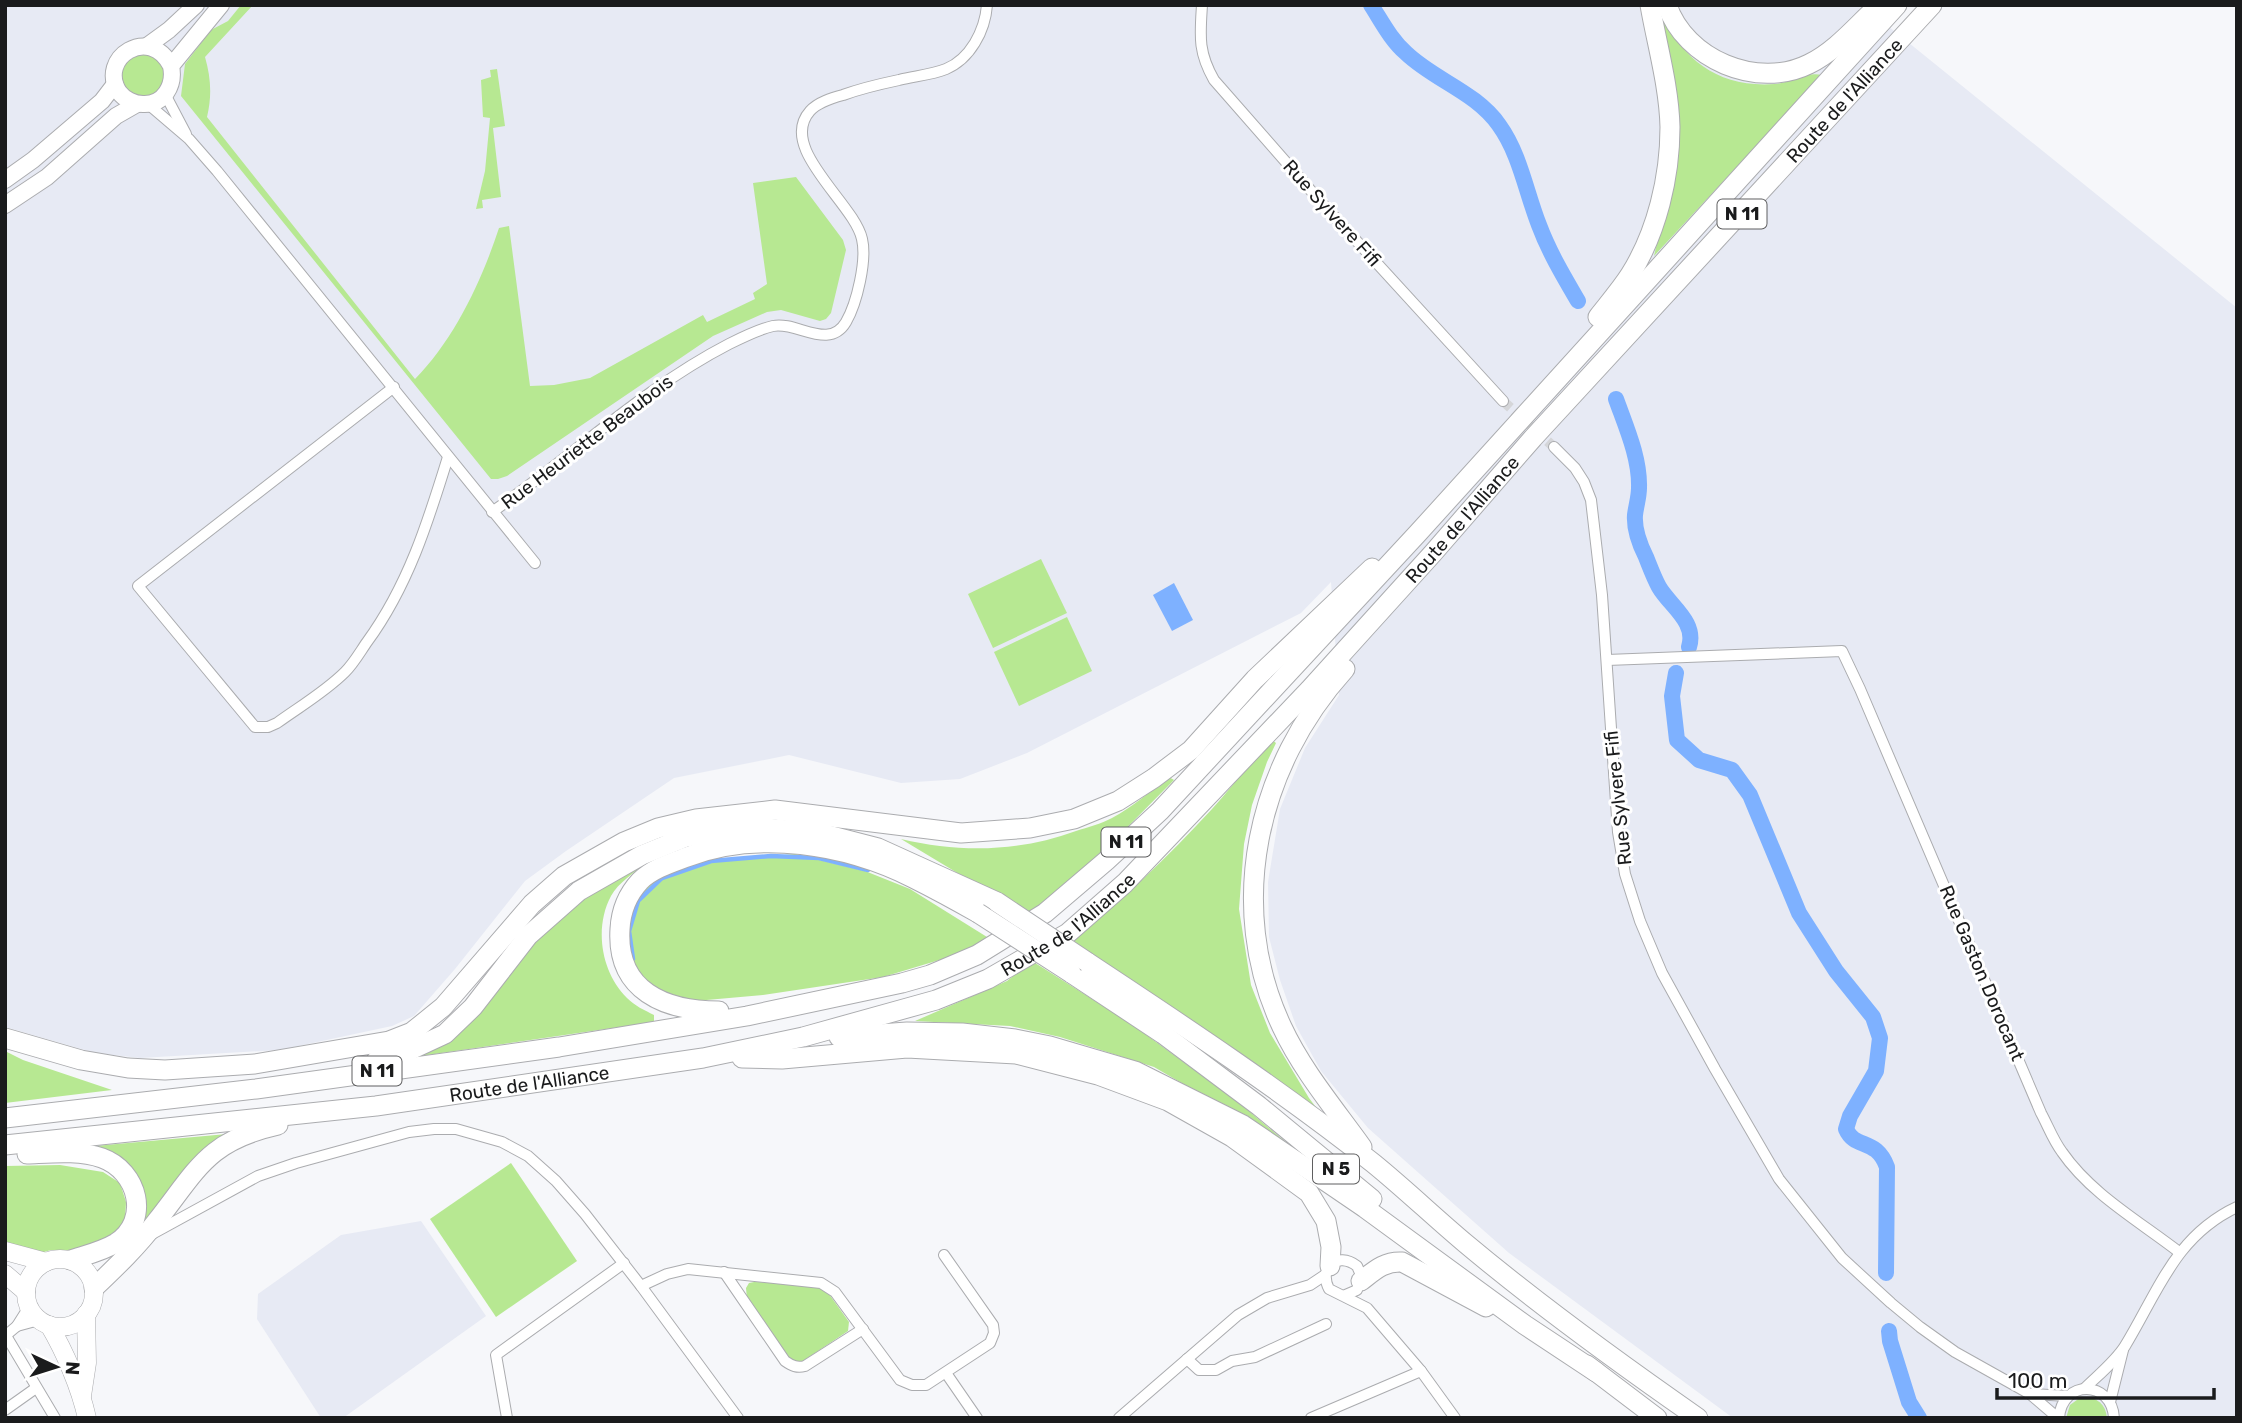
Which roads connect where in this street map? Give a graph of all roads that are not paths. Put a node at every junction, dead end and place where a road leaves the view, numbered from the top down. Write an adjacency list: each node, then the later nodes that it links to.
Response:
1 (196, 5): 10 (main road)
2 (221, 5): 11 (main road)
3 (986, 5): 23 (street, Rue Heuriette Beaubois)
4 (1202, 5): 20 (street, Rue Sylvere Fifi)
5 (1650, 5): 19 (highway)
6 (1667, 5): 7 (highway)
7 (1879, 5)
8 (1897, 5): 19 (highway, Route de l'Alliance / N 11)
9 (1932, 5): 25 (highway, Route de l'Alliance / N 11)
10 (147, 46): 11 (main road); 12 (main road)
11 (171, 66): 13 (main road)
12 (115, 84): 14 (main road); 16 (main road)
13 (165, 94): 14 (main road); 15 (street)
14 (143, 104): 15 (street); 17 (main road)
15 (189, 139): 18 (street)
16 (5, 180)
17 (5, 205)
18 (394, 387): 22 (street); 22 (street)
19 (1549, 388): 24 (highway, Route de l'Alliance / N 11)
20 (1503, 401)
21 (1554, 447): 27 (street, Rue Sylvere Fifi)
22 (448, 457): 23 (street)
23 (492, 512): 26 (street)
24 (1418, 533): 28 (highway); 30 (highway, Route de l'Alliance / N 11)
25 (1433, 553): 31 (highway, Route de l'Alliance / N 11); 39 (highway)
26 (535, 563)
27 (1606, 660): 43 (street, Rue Gaston Dorocant); 71 (street, Rue Sylvere Fifi)
28 (823, 815): 29 (highway); 32 (highway)
29 (997, 902): 34 (highway); 39 (highway, N 5, bridge)
30 (747, 1016): 34 (highway, Route de l'Alliance / N 11); 67 (highway, N 5, bridge)
31 (803, 1037): 33 (highway, Route de l'Alliance / N 11); 61 (highway)
32 (5, 1038)
33 (703, 1058): 35 (highway, Route de l'Alliance / N 11); 48 (highway)
34 (301, 1082): 36 (highway, Route de l'Alliance / N 11)
35 (376, 1106): 37 (highway, Route de l'Alliance / N 11); 41 (highway)
36 (5, 1118)
37 (5, 1144)
38 (5, 1155): 45 (highway)
39 (1375, 1165): 88 (highway, N 5)
40 (2237, 1207): 43 (street)
41 (140, 1241): 47 (street); 54 (highway)
42 (5, 1251): 46 (main road)
43 (2179, 1252): 64 (street)
44 (944, 1255): 68 (street)
45 (71, 1260): 46 (main road); 54 (main road)
46 (46, 1262): 58 (main road)
47 (624, 1263): 53 (street); 80 (street)
48 (1328, 1270): 51 (street); 52 (street); 55 (street)
49 (724, 1272): 53 (street); 62 (street); 62 (street)
50 (5, 1274): 58 (main road)
51 (1360, 1283): 56 (street); 57 (street); 61 (highway)
52 (1310, 1285): 55 (street); 65 (street)
53 (641, 1286): 81 (street)
54 (94, 1288): 59 (main road)
55 (1329, 1289): 56 (street)
56 (1343, 1296): 57 (street)
57 (1367, 1308): 66 (street)
58 (36, 1311): 59 (main road); 63 (street); 72 (main road)
59 (86, 1314): 72 (main road)
60 (1326, 1324): 65 (street)
61 (1525, 1325): 67 (highway)
62 (863, 1329): 68 (street)
63 (5, 1335): 69 (street)
64 (2123, 1349): 70 (street); 74 (street)
65 (1186, 1359): 83 (street)
66 (1421, 1371): 75 (street); 86 (street)
67 (1596, 1372): 87 (highway, N 5)
68 (946, 1373): 82 (street)
69 (36, 1388): 76 (street); 78 (street)
70 (2084, 1389): 73 (street); 74 (street)
71 (2030, 1394): 73 (street, Rue Sylvere Fifi); 89 (street, Rue Sylvere Fifi)
72 (82, 1396): 79 (main road)
73 (2068, 1396): 89 (street)
74 (2110, 1402): 77 (street)
75 (1336, 1407): 84 (street); 85 (street)
76 (5, 1410)
77 (2116, 1417)
78 (55, 1418)
79 (87, 1418)
80 (507, 1418)
81 (738, 1418)
82 (977, 1418)
83 (1119, 1418)
84 (1311, 1418)
85 (1343, 1418)
86 (1455, 1418)
87 (1657, 1418)
88 (1698, 1418)
89 (2058, 1418)

